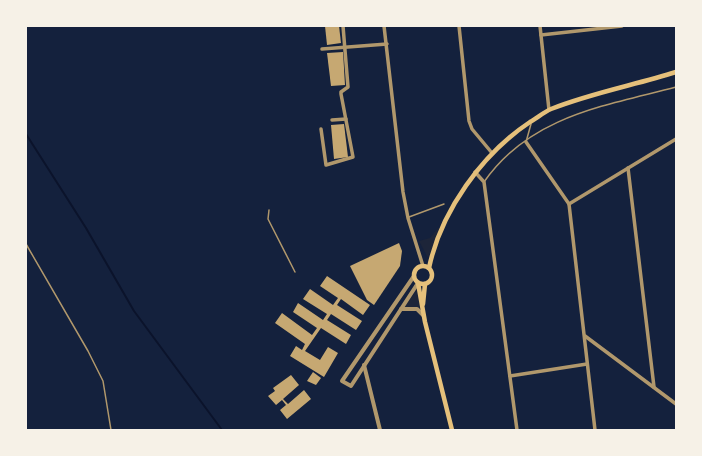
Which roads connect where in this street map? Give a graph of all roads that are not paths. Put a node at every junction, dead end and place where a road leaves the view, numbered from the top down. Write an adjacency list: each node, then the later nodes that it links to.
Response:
1 (343, 26): 8 (street)
2 (384, 26): 7 (street)
3 (459, 26): 19 (street)
4 (540, 26): 6 (street)
5 (622, 26): 6 (street)
6 (541, 35): 12 (street)
7 (387, 44): 8 (street); 26 (street)
8 (345, 47): 9 (street); 13 (street)
9 (322, 49)
10 (676, 72): 12 (main road)
11 (676, 87): 18 (lane)
12 (549, 110): 15 (main road)
13 (346, 119): 14 (street); 16 (street)
14 (332, 120)
15 (532, 122): 18 (lane); 19 (main road)
16 (321, 129)
17 (676, 139): 20 (street)
18 (526, 142): 22 (lane); 24 (street)
19 (492, 153): 21 (main road)
20 (628, 168): 24 (street); 41 (street)
21 (475, 172): 22 (street); 29 (main road)
22 (484, 182): 40 (street)
23 (444, 204): 26 (lane)
24 (569, 204): 37 (street)
25 (269, 210): 30 (lane)
26 (408, 218): 28 (street)
27 (26, 244): 44 (lane)
28 (423, 266): 29 (main road); 31 (main road)
29 (429, 268): 33 (main road)
30 (295, 272)
31 (414, 276): 32 (main road); 39 (street)
32 (418, 283): 33 (main road); 34 (street); 35 (main road)
33 (425, 284): 35 (main road)
34 (401, 309): 36 (street); 39 (street)
35 (423, 310): 36 (main road)
36 (424, 316): 46 (main road)
37 (585, 336): 38 (street); 41 (street)
38 (587, 364): 40 (street); 43 (street)
39 (364, 365): 45 (street)
40 (510, 376): 47 (street)
41 (654, 387): 42 (street)
42 (676, 404)
43 (595, 428): 48 (street)
44 (111, 430)
45 (380, 430)
46 (452, 430)
47 (517, 430)
48 (600, 430)

